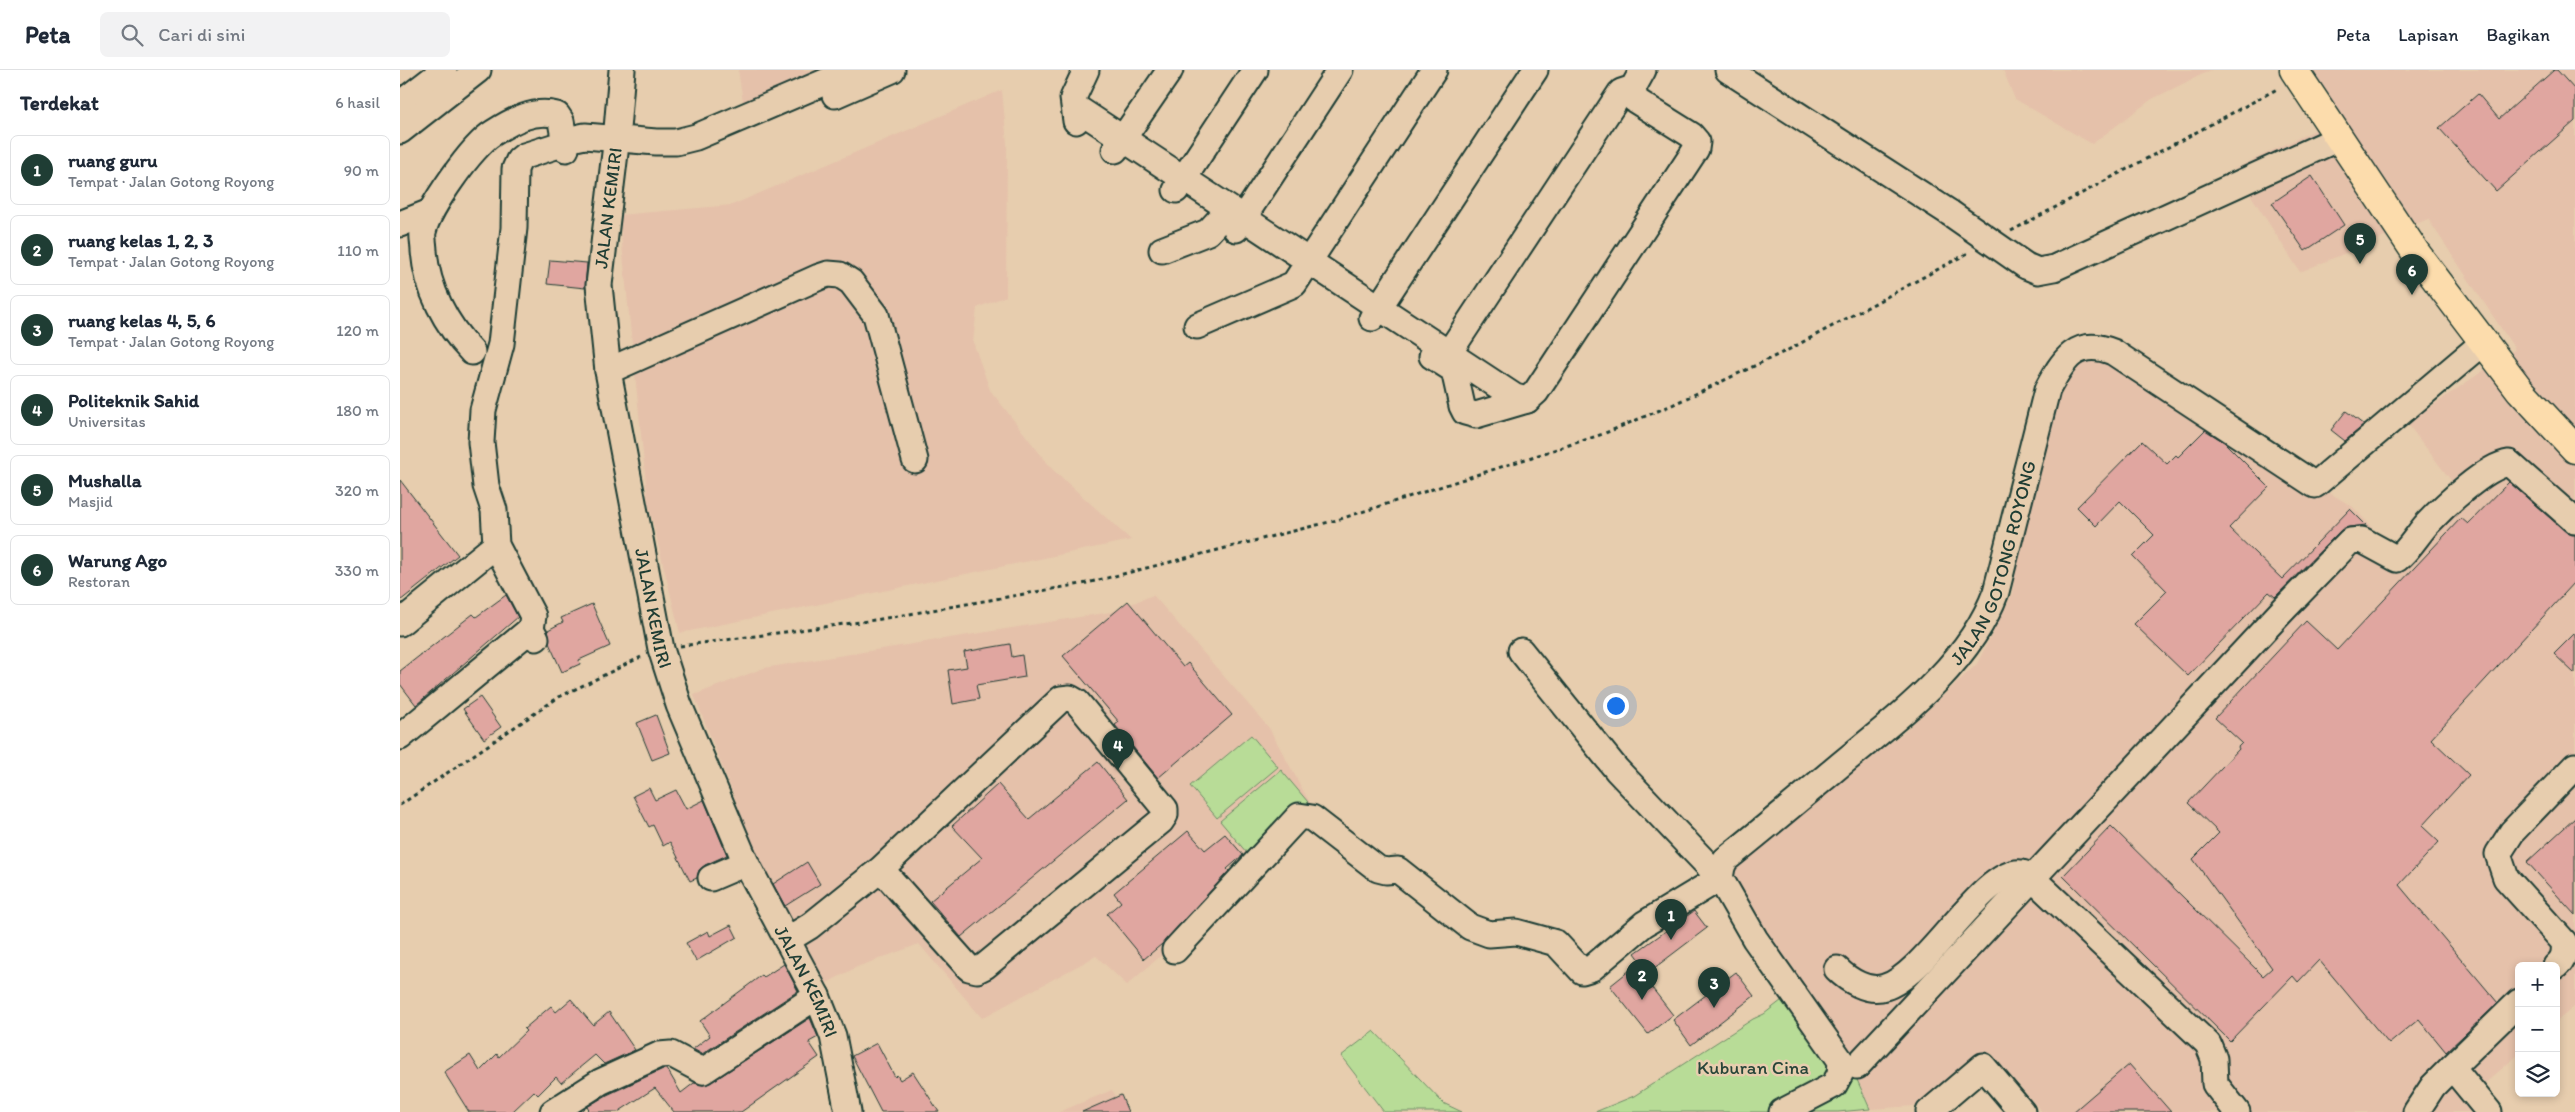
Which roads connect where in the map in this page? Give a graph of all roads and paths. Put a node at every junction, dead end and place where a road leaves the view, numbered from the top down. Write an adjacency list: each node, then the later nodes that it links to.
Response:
1 (444, 70): 16 (street)
2 (478, 70): 17 (street)
3 (622, 70): 21 (street, JALAN KEMIRI)
4 (853, 70): 21 (street)
5 (892, 70): 21 (street)
6 (1086, 70): 20 (street)
7 (1170, 70): 20 (street)
8 (1255, 70): 22 (street)
9 (1340, 70): 24 (street)
10 (1434, 70): 27 (street)
11 (1535, 70): 28 (street)
12 (1728, 70): 18 (street, bridge)
13 (2294, 70): 18 (highway)
14 (2314, 70): 35 (highway)
15 (1637, 86): 32 (street); 34 (street)
16 (400, 104)
17 (400, 131)
18 (2339, 138): 30 (highway)
19 (564, 144): 21 (street); 23 (street); 39 (street)
20 (1119, 144): 22 (street)
21 (616, 146): 33 (street, JALAN KEMIRI)
22 (1180, 184): 24 (street)
23 (430, 212): 25 (street); 31 (street)
24 (1233, 221): 26 (street); 27 (street)
25 (400, 224)
26 (1162, 250)
27 (1307, 266): 28 (street); 29 (street)
28 (1375, 312): 32 (street)
29 (1197, 326)
30 (2484, 342): 36 (highway); 49 (street, JALAN GOTONG ROYONG)
31 (472, 352)
32 (1452, 361): 34 (street); 34 (street)
33 (608, 372): 37 (street); 41 (street, JALAN KEMIRI)
34 (1527, 400)
35 (2575, 422)
36 (2575, 449)
37 (915, 460)
38 (2575, 521): 50 (street)
39 (496, 545): 40 (street); 43 (street)
40 (400, 623)
41 (661, 649): 45 (path); 46 (street, JALAN KEMIRI)
42 (1521, 651): 49 (street)
43 (400, 737)
44 (2575, 766): 53 (street)
45 (400, 805)
46 (746, 863): 48 (street); 51 (street, JALAN KEMIRI)
47 (881, 869): 47 (street); 51 (street)
48 (711, 878)
49 (1720, 878): 52 (street); 61 (street)
50 (2032, 878): 54 (street); 57 (street); 64 (street)
51 (787, 940): 55 (street, JALAN KEMIRI)
52 (1176, 950)
53 (2560, 963)
54 (1837, 969)
55 (817, 996): 59 (street); 60 (street, JALAN KEMIRI)
56 (2515, 1006): 58 (street)
57 (1858, 1066)
58 (2452, 1067): 65 (street); 66 (street)
59 (553, 1112)
60 (848, 1112)
61 (1782, 1112)
62 (1928, 1112): 63 (street)
63 (2022, 1112)
64 (2237, 1112)
65 (2416, 1112)
66 (2489, 1112)

